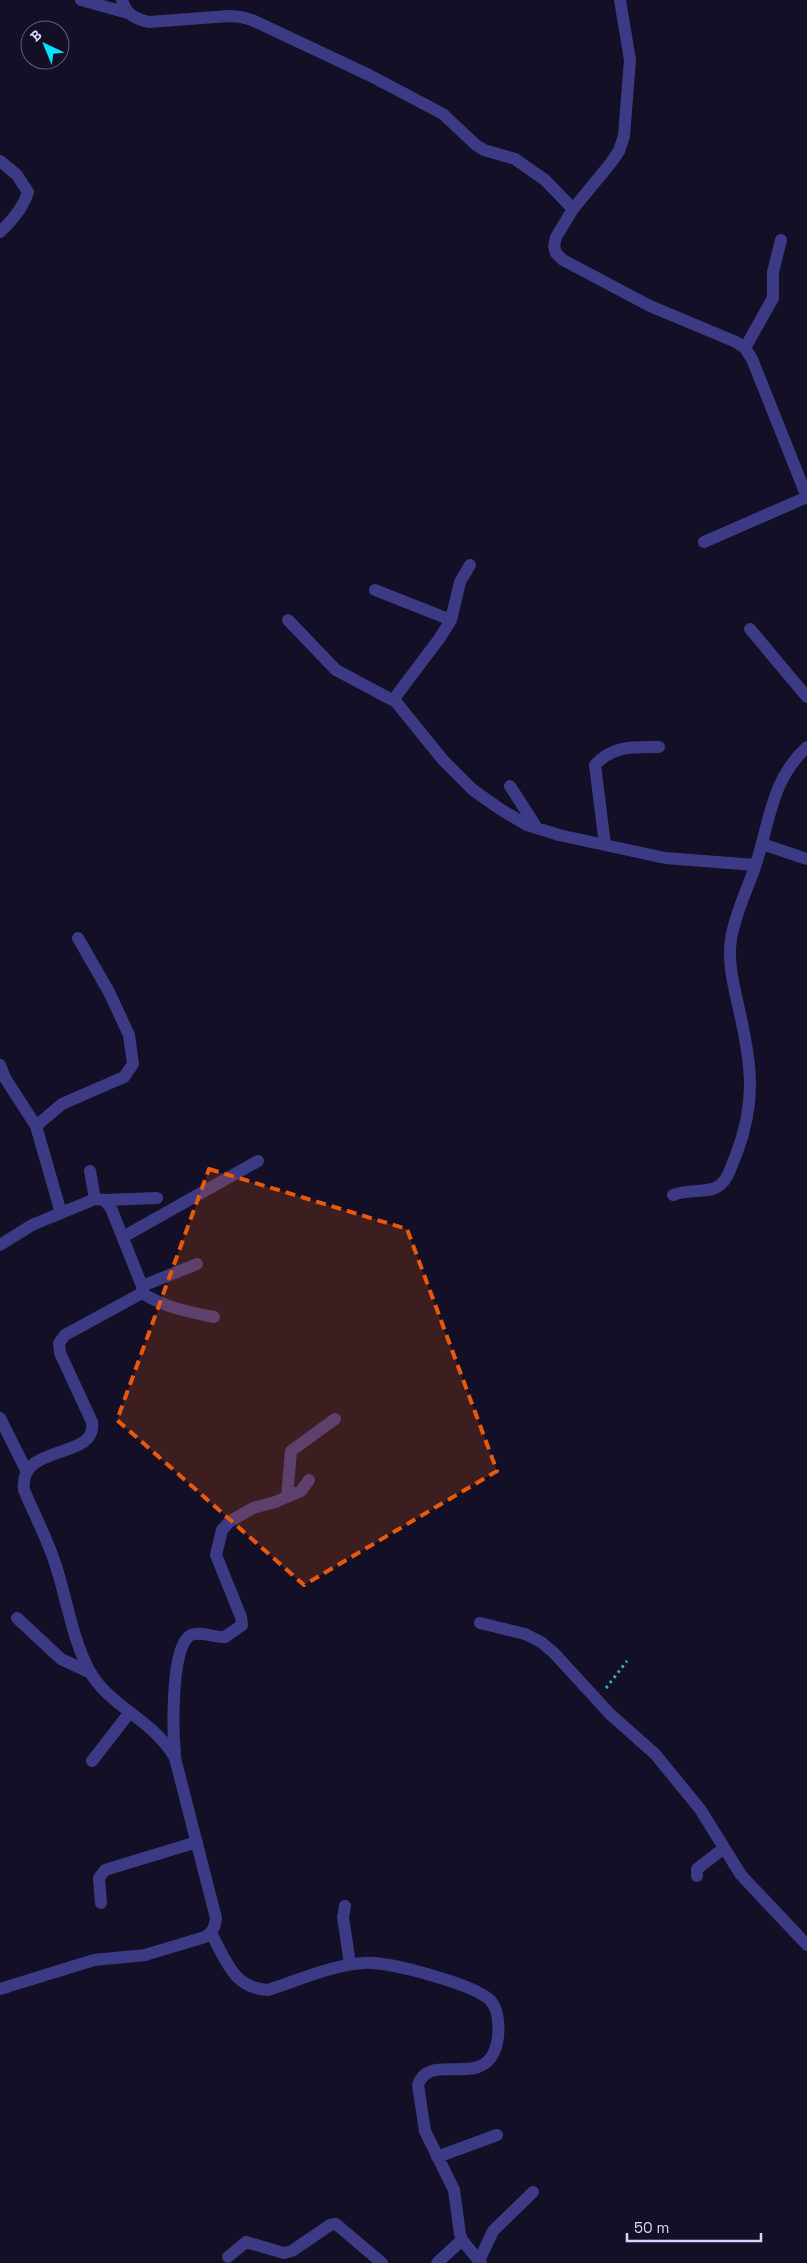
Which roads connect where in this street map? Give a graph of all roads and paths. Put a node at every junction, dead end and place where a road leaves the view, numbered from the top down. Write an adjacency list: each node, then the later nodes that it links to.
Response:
1 (81, 0): 4 (street)
2 (122, 0): 4 (street)
3 (620, 0): 6 (street)
4 (128, 13): 6 (street)
5 (0, 161): 7 (street)
6 (573, 210): 9 (street)
7 (0, 232)
8 (781, 240): 9 (street)
9 (744, 348): 10 (street)
10 (807, 497): 11 (street)
11 (704, 542)
12 (470, 565): 15 (street)
13 (375, 590): 15 (street)
14 (288, 620): 18 (street)
15 (451, 620): 18 (street)
16 (750, 629): 17 (street)
17 (807, 697)
18 (396, 702): 22 (street)
19 (659, 747): 24 (street)
20 (807, 747): 23 (street)
21 (510, 786): 22 (street)
22 (537, 828): 24 (street)
23 (762, 844): 25 (street); 26 (street)
24 (605, 845): 26 (street)
25 (807, 859)
26 (755, 866): 32 (street)
27 (78, 938): 29 (street)
28 (0, 1065): 29 (street)
29 (36, 1126): 35 (street)
30 (258, 1161): 36 (street)
31 (90, 1171): 34 (street)
32 (673, 1195)
33 (157, 1198): 34 (street)
34 (99, 1199): 35 (street); 36 (street)
35 (61, 1213): 37 (street)
36 (123, 1237): 39 (street)
37 (0, 1244)
38 (196, 1264): 39 (street)
39 (142, 1289): 40 (street); 43 (street)
40 (214, 1317)
41 (0, 1418): 43 (street)
42 (335, 1419): 45 (street)
43 (26, 1470): 49 (street)
44 (309, 1480): 45 (street)
45 (287, 1497): 52 (street)
46 (17, 1618): 49 (street)
47 (480, 1623): 50 (street)
48 (627, 1661): 50 (path)
49 (91, 1673): 51 (street)
50 (597, 1700): 55 (street)
51 (130, 1712): 52 (street); 53 (street)
52 (175, 1758): 54 (street)
53 (92, 1761)
54 (196, 1842): 57 (street); 59 (street)
55 (724, 1848): 56 (street); 60 (street)
56 (697, 1876)
57 (101, 1903)
58 (346, 1906): 61 (street)
59 (211, 1933): 61 (street); 62 (street)
60 (807, 1944)
61 (350, 1964): 64 (street)
62 (0, 1989)
63 (497, 2135): 64 (street)
64 (437, 2157): 66 (street)
65 (532, 2192): 68 (street)
66 (462, 2240): 68 (street); 70 (street)
67 (228, 2257): 69 (street)
68 (480, 2262)
69 (382, 2263)
70 (437, 2263)

